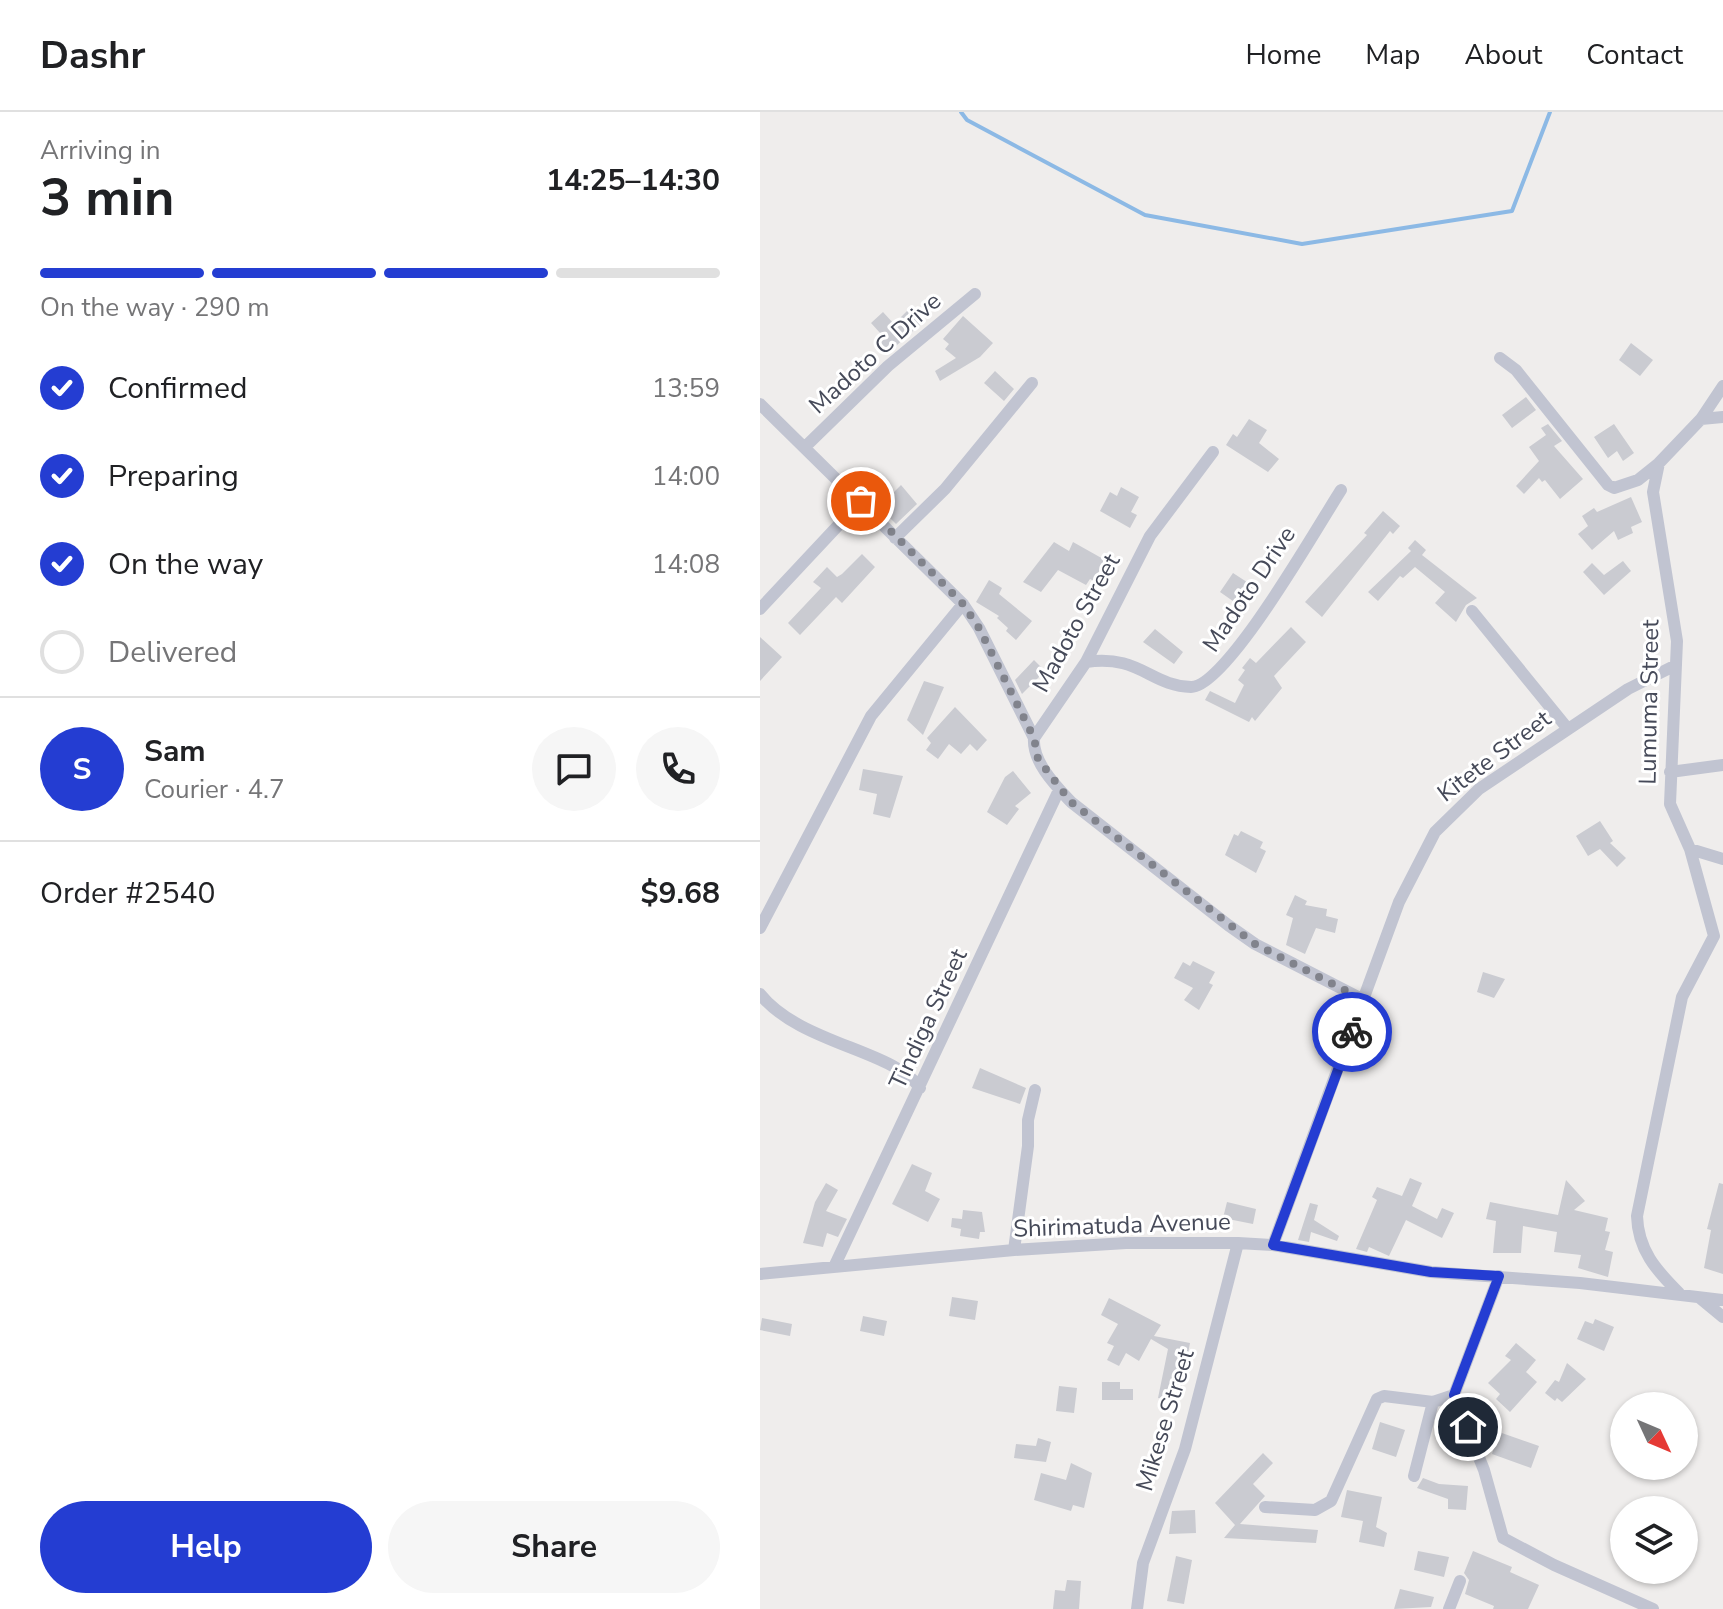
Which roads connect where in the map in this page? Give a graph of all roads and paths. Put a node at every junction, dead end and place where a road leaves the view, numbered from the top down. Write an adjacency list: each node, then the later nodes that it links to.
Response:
1 (975, 294): 8 (street, Madoto C Drive)
2 (1500, 358): 10 (street)
3 (1032, 383): 13 (street)
4 (1722, 389): 7 (street)
5 (760, 404): 8 (street)
6 (1723, 417): 7 (street)
7 (1701, 419): 10 (street)
8 (806, 446): 12 (street)
9 (1213, 452): 17 (street, Madoto Street)
10 (1659, 463): 18 (street, Lumuma Street)
11 (1341, 490): 17 (street, Madoto Drive)
12 (861, 501): 13 (street); 15 (street)
13 (895, 538): 14 (street)
14 (963, 604): 20 (street); 26 (street)
15 (760, 609)
16 (1472, 611): 19 (street)
17 (1086, 662): 20 (street, Madoto Street)
18 (1676, 665): 19 (street, Kitete Street); 22 (street, Lumuma Street)
19 (1568, 729): 28 (street, Kitete Street)
20 (1034, 738): 23 (street)
21 (1723, 765): 22 (street)
22 (1670, 772): 24 (street, Lumuma Street)
23 (1059, 790): 28 (street); 29 (street, Tindiga Street)
24 (1690, 849): 25 (street); 37 (street, Lumuma Street)
25 (1723, 859)
26 (760, 928)
27 (760, 994): 29 (street)
28 (1364, 1000): 32 (street, Kitete Street)
29 (920, 1088): 34 (street, Tindiga Street)
30 (1035, 1090): 33 (street)
31 (1238, 1243): 32 (street, Shirimatuda Avenue); 33 (street, Shirimatuda Avenue); 46 (street, Mikese Street)
32 (1273, 1245): 36 (street, Shirimatuda Avenue)
33 (1014, 1250): 34 (street, Shirimatuda Avenue)
34 (834, 1267): 35 (street, Shirimatuda Avenue)
35 (760, 1274)
36 (1499, 1276): 37 (street, Shirimatuda Avenue); 41 (street)
37 (1679, 1293): 38 (street, Shirimatuda Avenue)
38 (1700, 1298): 39 (street, Shirimatuda Avenue); 40 (street)
39 (1723, 1300)
40 (1723, 1317)
41 (1454, 1395): 42 (street); 48 (street)
42 (1433, 1402): 43 (street); 44 (street)
43 (1414, 1476)
44 (1265, 1507)
45 (1460, 1581): 47 (street)
46 (1137, 1609)
47 (1449, 1609)
48 (1653, 1609)

